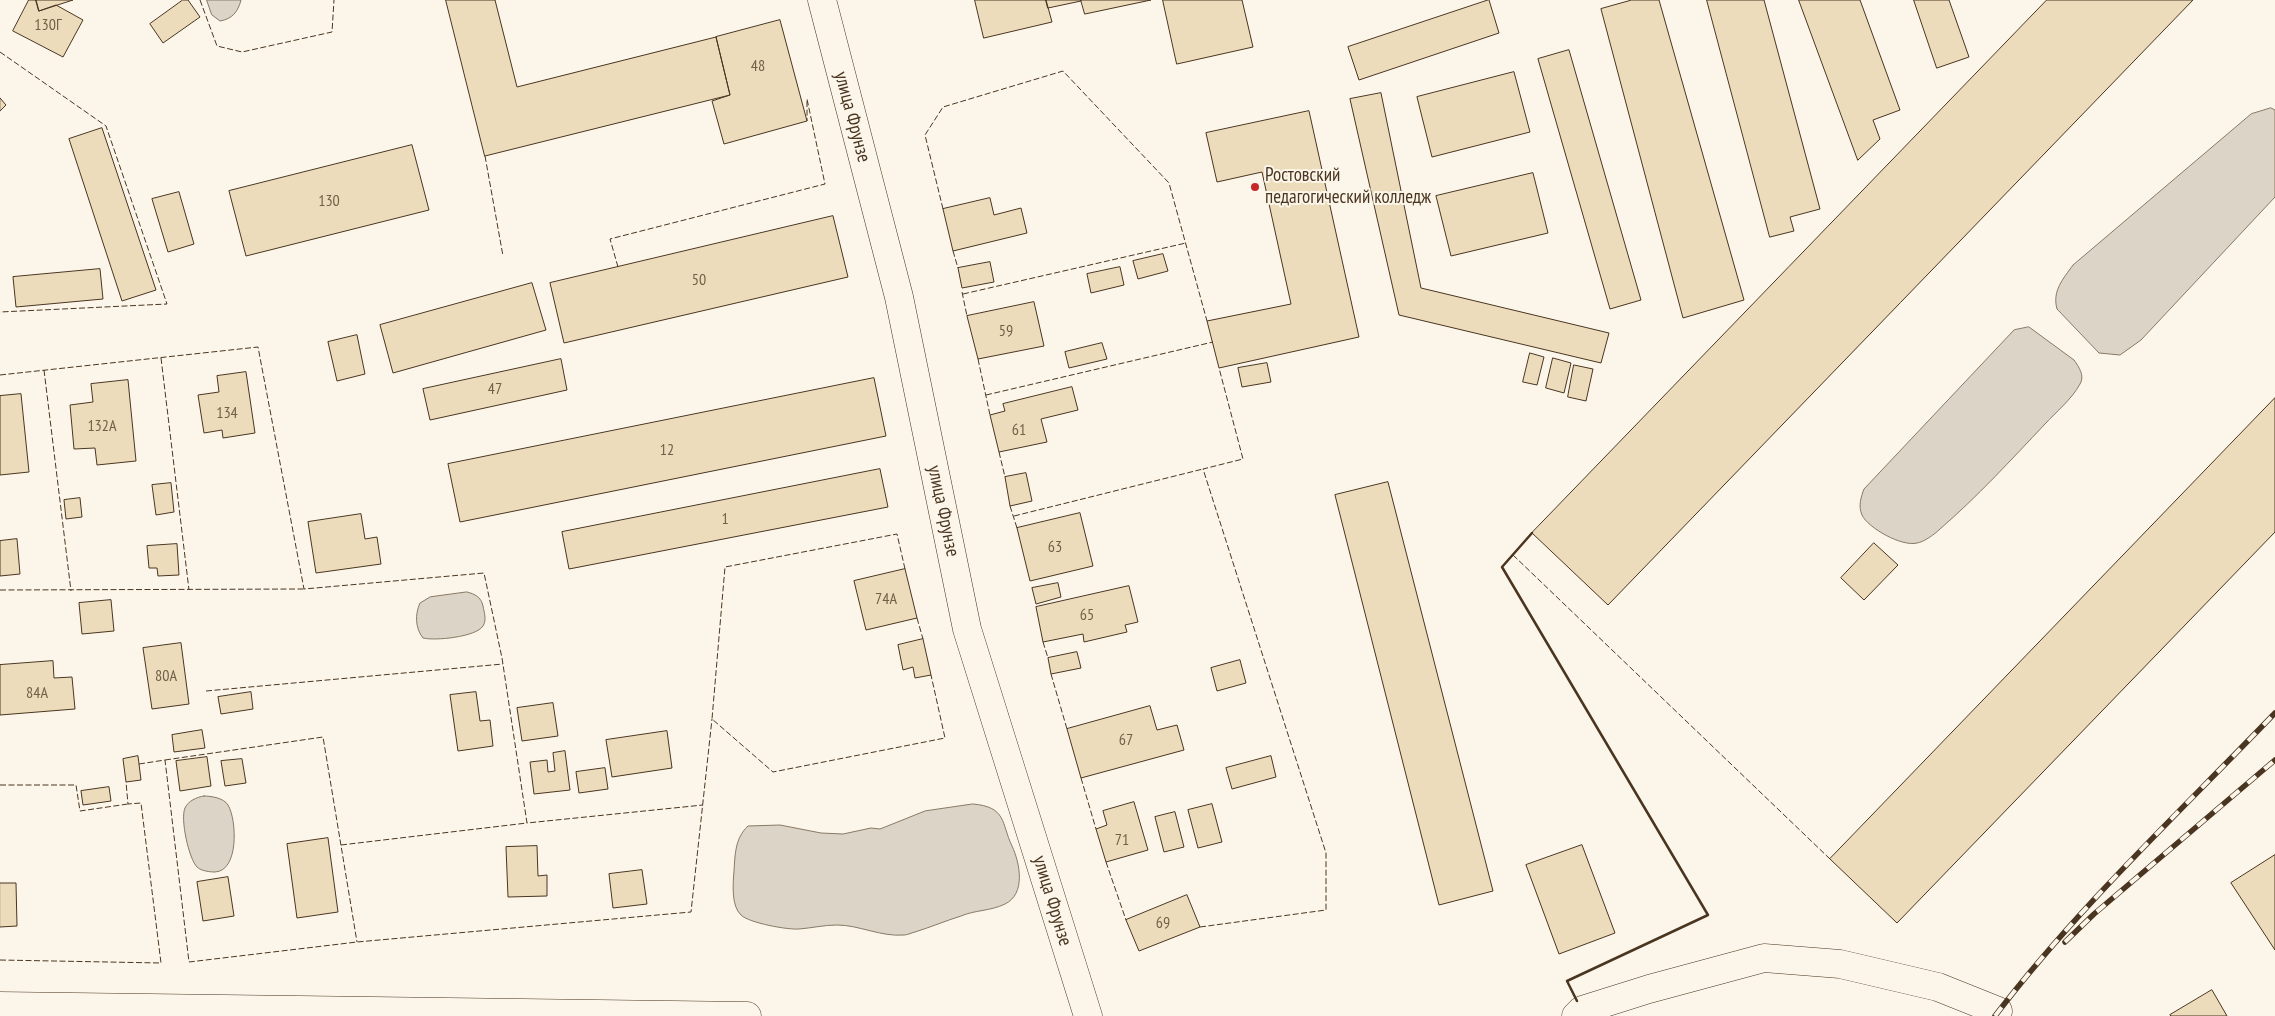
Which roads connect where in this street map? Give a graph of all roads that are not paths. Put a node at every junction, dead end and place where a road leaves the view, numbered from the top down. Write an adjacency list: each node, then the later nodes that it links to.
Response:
1 (822, 0): 5 (street, улица Фрунзе)
2 (0, 1006): 4 (street)
3 (1998, 1011): 6 (street)
4 (747, 1016)
5 (1088, 1016)
6 (1576, 1016)

